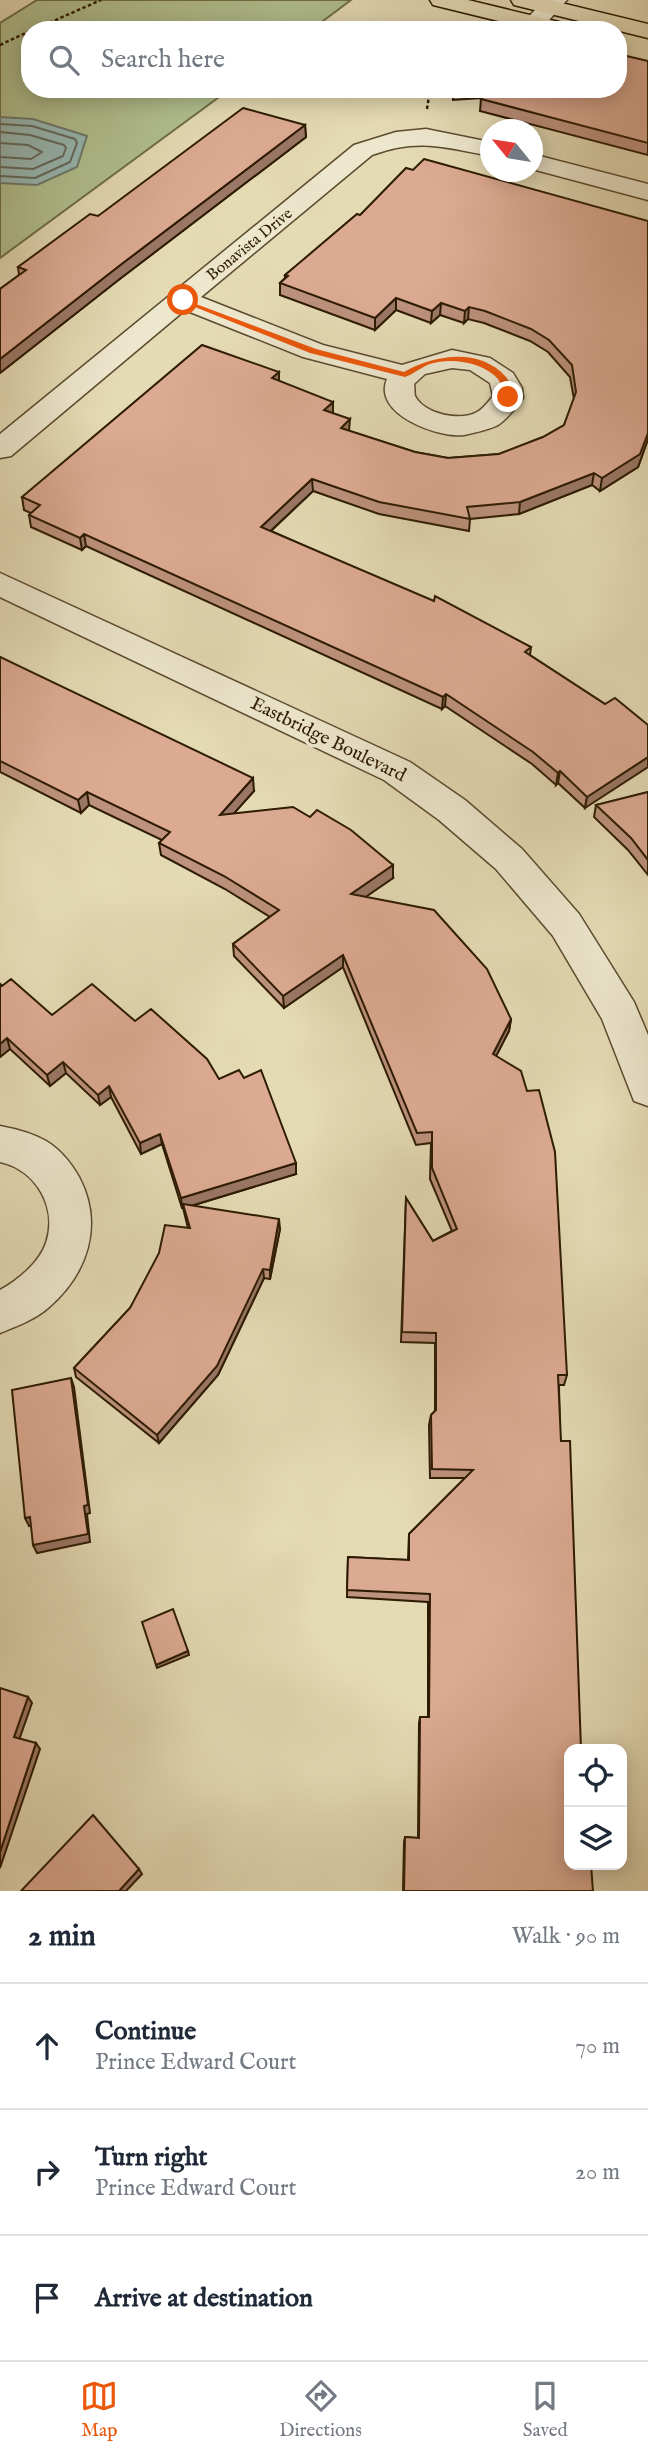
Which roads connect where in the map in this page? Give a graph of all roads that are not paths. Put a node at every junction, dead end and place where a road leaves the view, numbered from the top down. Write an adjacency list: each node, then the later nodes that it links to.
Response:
1 (441, 0): 4 (main road)
2 (522, 0): 3 (main road)
3 (553, 3): 5 (street); 6 (main road)
4 (526, 21)
5 (536, 21)
6 (614, 21)
7 (627, 25): 8 (main road)
8 (648, 31)
9 (627, 46): 10 (main road)
10 (648, 51)
11 (480, 147): 14 (street, Bonavista Drive)
12 (543, 164): 13 (street)
13 (648, 192)
14 (183, 300): 15 (street); 16 (street, Bonavista Drive)
15 (405, 375)
16 (0, 449)
17 (0, 584): 18 (street, Eastbridge Boulevard)
18 (648, 1089)
19 (0, 1144): 20 (street)
20 (0, 1312)

